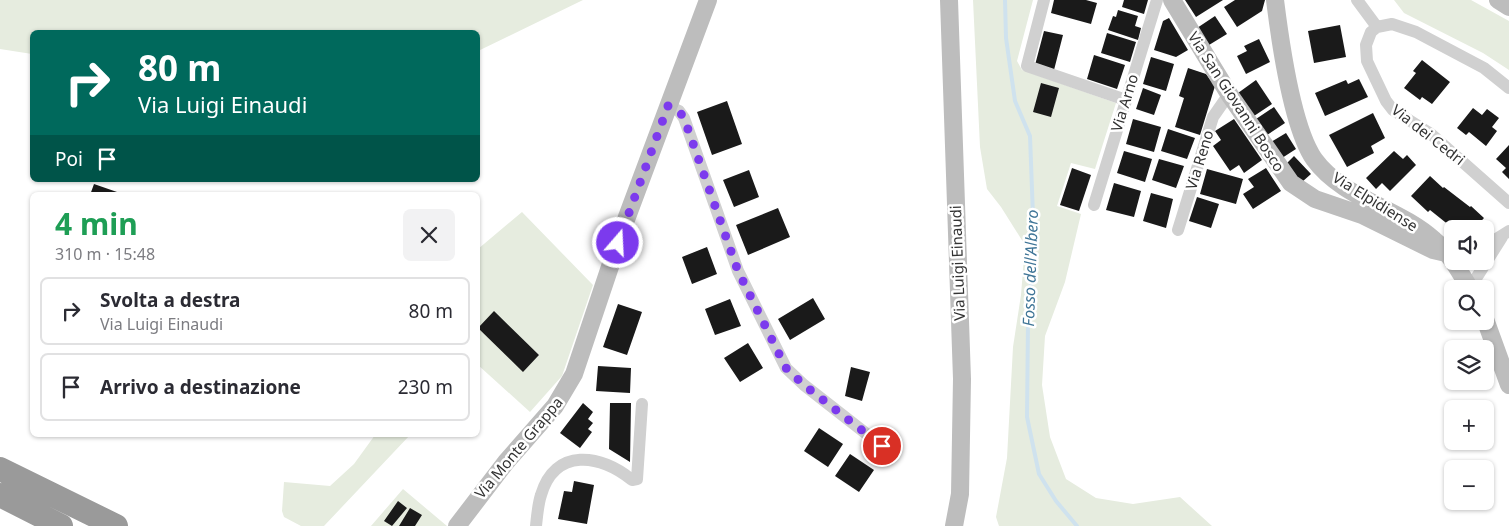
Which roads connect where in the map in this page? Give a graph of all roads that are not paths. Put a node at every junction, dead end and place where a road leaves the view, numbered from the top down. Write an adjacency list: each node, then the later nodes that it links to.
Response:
1 (708, 0): 14 (street, Via Monte Grappa)
2 (949, 0): 33 (street, Via Luigi Einaudi)
3 (1044, 0): 13 (street)
4 (1157, 0): 13 (street, Via Arno)
5 (1172, 0): 12 (street, Via San Giovanni Bosco)
6 (1274, 0): 20 (street, Via Elpidiense)
7 (1498, 0): 9 (street)
8 (1358, 1): 10 (street)
9 (1509, 6)
10 (1377, 27): 11 (street); 15 (street, Via dei Cedri)
11 (1509, 88)
12 (1229, 94): 17 (street, Via Reno); 21 (street, Via San Giovanni Bosco)
13 (1126, 100): 16 (street, Via Arno)
14 (668, 106): 26 (street); 31 (street, Via Monte Grappa)
15 (1509, 204)
16 (1094, 206)
17 (1178, 230)
18 (1506, 234): 19 (street); 22 (street)
19 (1494, 241)
20 (1444, 250)
21 (1444, 255)
22 (1475, 280)
23 (1489, 330): 24 (street)
24 (1509, 385)
25 (642, 404): 32 (street)
26 (882, 446)
27 (0, 468): 30 (highway)
28 (0, 495): 29 (highway)
29 (61, 526)
30 (116, 526)
31 (457, 526)
32 (536, 526)
33 (954, 526)

